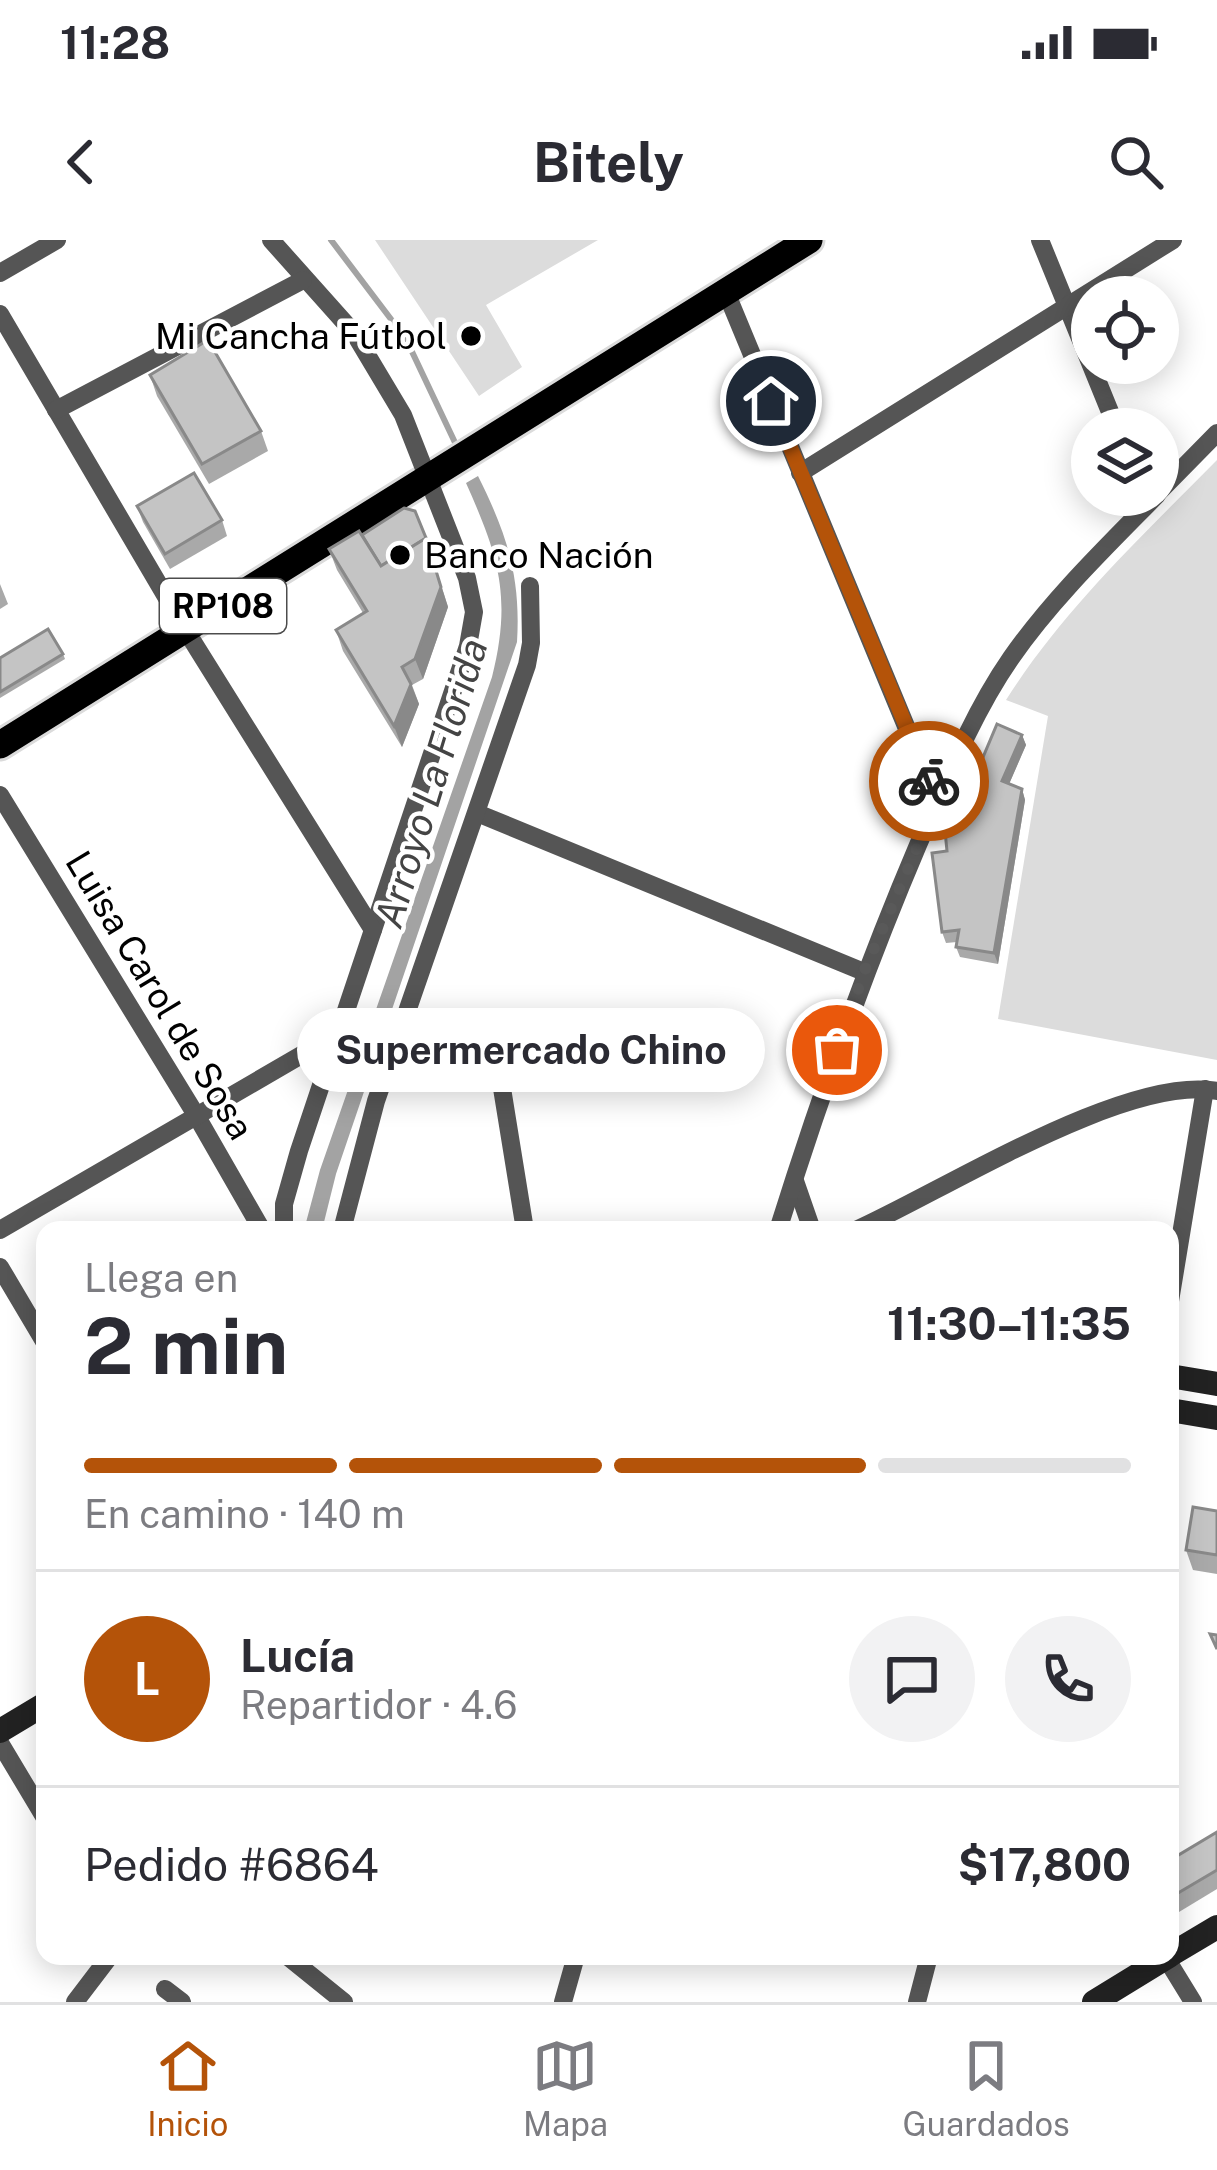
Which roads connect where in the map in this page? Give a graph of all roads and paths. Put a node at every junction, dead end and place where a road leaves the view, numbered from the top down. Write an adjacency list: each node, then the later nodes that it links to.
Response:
1 (57, 240): 6 (street)
2 (271, 240): 7 (street)
3 (809, 240): 8 (main road, RP108)
4 (1040, 240): 9 (street)
5 (1173, 240): 9 (street)
6 (0, 273)
7 (303, 280): 12 (street); 15 (street)
8 (726, 292): 15 (main road, RP108); 16 (street)
9 (1068, 305): 11 (street); 16 (street)
10 (0, 314): 12 (street)
11 (1110, 408)
12 (56, 410): 19 (street)
13 (1217, 433): 14 (street)
14 (1179, 470)
15 (438, 472): 19 (main road, RP108); 24 (street)
16 (800, 473): 22 (street)
17 (1134, 516): 22 (street)
18 (530, 586): 23 (street)
19 (185, 629): 20 (main road, RP108); 24 (street)
20 (0, 745)
21 (0, 796): 29 (street, Luisa Carol de Sosa)
22 (937, 801): 25 (street)
23 (476, 813): 25 (street); 34 (street)
24 (373, 930): 26 (street)
25 (864, 972): 30 (street)
26 (334, 1036): 29 (street); 33 (street)
27 (494, 1039): 35 (street)
28 (1211, 1090): 31 (street); 41 (street)
29 (196, 1115): 32 (street, Luisa Carol de Sosa); 40 (street)
30 (794, 1177): 36 (street); 37 (street)
31 (907, 1207): 38 (street); 39 (street)
32 (257, 1221)
33 (284, 1221)
34 (344, 1221)
35 (524, 1221)
36 (781, 1221)
37 (809, 1221)
38 (876, 1221)
39 (895, 1221)
40 (0, 1230)
41 (1179, 1255)
42 (0, 1267): 43 (street)
43 (36, 1328)
44 (1179, 1378): 45 (main road)
45 (1217, 1384)
46 (1179, 1412): 47 (main road)
47 (1217, 1418)
48 (36, 1709): 49 (main road)
49 (0, 1731)
50 (0, 1743): 51 (street)
51 (36, 1803)
52 (1217, 1927): 53 (main road)
53 (1179, 1949)
54 (103, 1965): 61 (street)
55 (298, 1965): 63 (street)
56 (573, 1965): 64 (street)
57 (927, 1965): 65 (street)
58 (1154, 1965): 66 (main road)
59 (1173, 1965): 67 (street)
60 (165, 1989): 62 (street)
61 (75, 2002)
62 (182, 2002)
63 (344, 2002)
64 (563, 2002)
65 (917, 2002)
66 (1094, 2002)
67 (1193, 2002)

